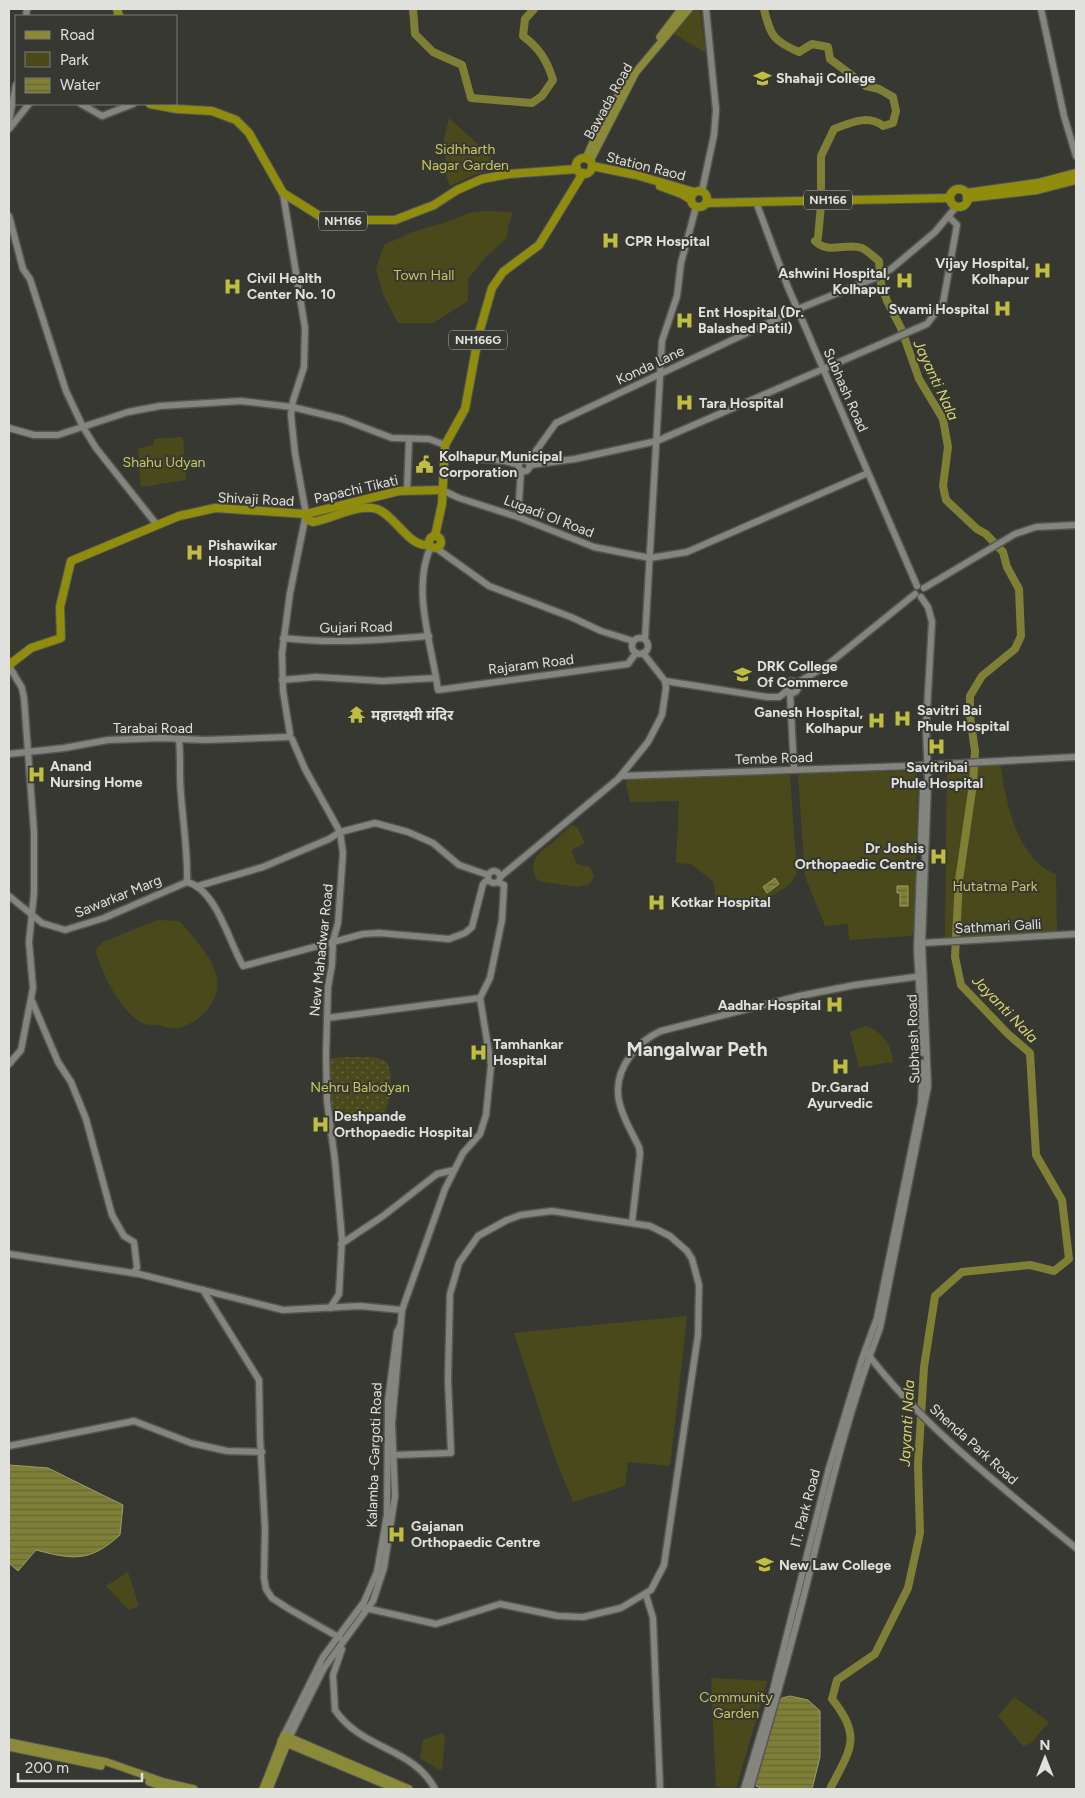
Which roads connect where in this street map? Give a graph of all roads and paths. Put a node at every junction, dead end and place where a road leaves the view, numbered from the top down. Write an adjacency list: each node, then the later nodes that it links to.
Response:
1 (681, 9): 14 (main road, Bawada Road)
2 (689, 9): 14 (main road, Bawada Road)
3 (706, 9): 18 (street)
4 (1041, 9): 13 (street)
5 (15, 90): 11 (street)
6 (28, 105): 12 (street)
7 (83, 105): 8 (street)
8 (130, 105)
9 (155, 105): 17 (highway, NH166)
10 (172, 105): 14 (highway, NH166)
11 (9, 121)
12 (9, 129)
13 (1076, 156)
14 (585, 166): 17 (highway, NH166); 18 (highway, NH166); 35 (highway, NH166G)
15 (1076, 173): 20 (highway, NH166)
16 (1076, 180): 20 (highway, NH166)
17 (283, 193): 30 (street)
18 (695, 194): 21 (highway); 23 (highway, NH166)
19 (950, 196): 20 (highway, NH166); 21 (highway, NH166); 22 (highway, NH166); 24 (highway)
20 (966, 198): 24 (highway, NH166)
21 (706, 201): 22 (highway, NH166); 23 (highway, NH166)
22 (756, 202): 27 (street, Subhash Road)
23 (696, 207): 29 (street)
24 (956, 207): 26 (street, Konda Lane)
25 (9, 216): 31 (street)
26 (950, 217): 27 (street, Konda Lane); 28 (street)
27 (798, 309): 28 (street, Subhash Road); 29 (street, Konda Lane)
28 (823, 369): 34 (street); 39 (street, Subhash Road)
29 (661, 373): 34 (street); 37 (street, Konda Lane)
30 (292, 408): 31 (street); 33 (street); 42 (street)
31 (83, 427): 32 (street); 44 (street)
32 (9, 428)
33 (409, 440): 35 (street); 40 (street)
34 (657, 441): 37 (street); 47 (street)
35 (445, 445): 36 (highway, NH166G)
36 (444, 456): 38 (street); 41 (highway, NH166G)
37 (528, 464): 38 (street)
38 (520, 468): 43 (street)
39 (868, 473): 47 (street); 48 (street, Subhash Road)
40 (407, 490): 41 (highway, Papachi Tikati); 42 (highway, Papachi Tikati)
41 (442, 490): 43 (street, Lugadi Ol Road); 46 (highway, NH166G)
42 (306, 514): 44 (highway, Shivaji Road); 46 (highway, Shivaji Road); 52 (street)
43 (518, 517): 47 (street, Lugadi Ol Road)
44 (157, 525): 57 (highway, Shivaji Road)
45 (1076, 525): 49 (street)
46 (432, 546): 51 (street); 54 (street)
47 (650, 558): 53 (street)
48 (917, 586): 49 (street); 50 (street)
49 (924, 588): 50 (street)
50 (918, 596): 61 (street); 67 (street, Subhash Road)
51 (429, 636): 52 (street, Gujari Road); 58 (street)
52 (283, 638): 59 (street)
53 (645, 639): 54 (street); 56 (street)
54 (633, 641): 55 (street)
55 (636, 653): 56 (street); 58 (street, Rajaram Road)
56 (644, 654): 60 (street)
57 (9, 666): 64 (street)
58 (436, 678): 59 (street)
59 (282, 680): 62 (street)
60 (665, 681): 61 (street); 70 (street)
61 (789, 692): 68 (street)
62 (290, 737): 63 (street, Tarabai Road); 71 (street)
63 (179, 740): 64 (street, Tarabai Road); 74 (street)
64 (28, 750): 65 (street, Tarabai Road); 77 (street)
65 (9, 754)
66 (1076, 757): 67 (street, Tembe Road)
67 (926, 765): 68 (street, Tembe Road); 69 (street, Subhash Road)
68 (794, 769): 70 (street, Tembe Road)
69 (926, 775): 80 (street, Subhash Road); 81 (street, Subhash Road)
70 (621, 776): 73 (street)
71 (340, 832): 72 (street); 75 (street); 79 (street, New Mahadwar Road)
72 (488, 877): 73 (street); 73 (street); 79 (street)
73 (501, 881): 82 (street)
74 (187, 882): 75 (street); 77 (street, Sawarkar Marg)
75 (198, 886): 79 (street)
76 (9, 896): 77 (street, Sawarkar Marg)
77 (31, 915): 83 (street)
78 (1076, 934): 80 (street, Sathmari Galli)
79 (333, 941): 84 (street, New Mahadwar Road)
80 (922, 943): 81 (street, Subhash Road)
81 (920, 976): 87 (street); 95 (street, Subhash Road)
82 (480, 998): 84 (street); 86 (street, Kalamba -Gargoti Road)
83 (32, 1001): 85 (street); 90 (street)
84 (327, 1018): 88 (street, New Mahadwar Road)
85 (9, 1064)
86 (454, 1170): 88 (street); 93 (street, Kalamba -Gargoti Road)
87 (632, 1222): 98 (street); 100 (street)
88 (341, 1244): 92 (street, New Mahadwar Road)
89 (9, 1254): 90 (street)
90 (133, 1273): 91 (street)
91 (204, 1290): 92 (street); 97 (street)
92 (330, 1308): 93 (street)
93 (402, 1310): 94 (street, Kalamba -Gargoti Road)
94 (401, 1325): 98 (street, Kalamba -Gargoti Road); 101 (street, Kalamba -Gargoti Road)
95 (867, 1353): 99 (street, Shenda Park Road); 116 (street, IT. Park Road); 117 (street, IT. Park Road)
96 (9, 1446): 97 (street)
97 (262, 1452): 103 (street)
98 (395, 1455): 102 (street, Kalamba -Gargoti Road)
99 (1076, 1548)
100 (646, 1595): 102 (street); 115 (street)
101 (360, 1607): 102 (street); 103 (street, Kalamba -Gargoti Road)
102 (368, 1609): 103 (street, Kalamba -Gargoti Road)
103 (341, 1638): 105 (street, Kalamba -Gargoti Road)
104 (342, 1649): 114 (street)
105 (285, 1739): 110 (main road, Kalamba -Gargoti Road); 111 (main road); 112 (main road); 113 (main road)
106 (9, 1742): 109 (main road)
107 (9, 1747): 108 (main road)
108 (170, 1789)
109 (194, 1789)
110 (263, 1789)
111 (269, 1789)
112 (396, 1789)
113 (410, 1789)
114 (435, 1789)
115 (660, 1789)
116 (744, 1789)
117 (750, 1789)

